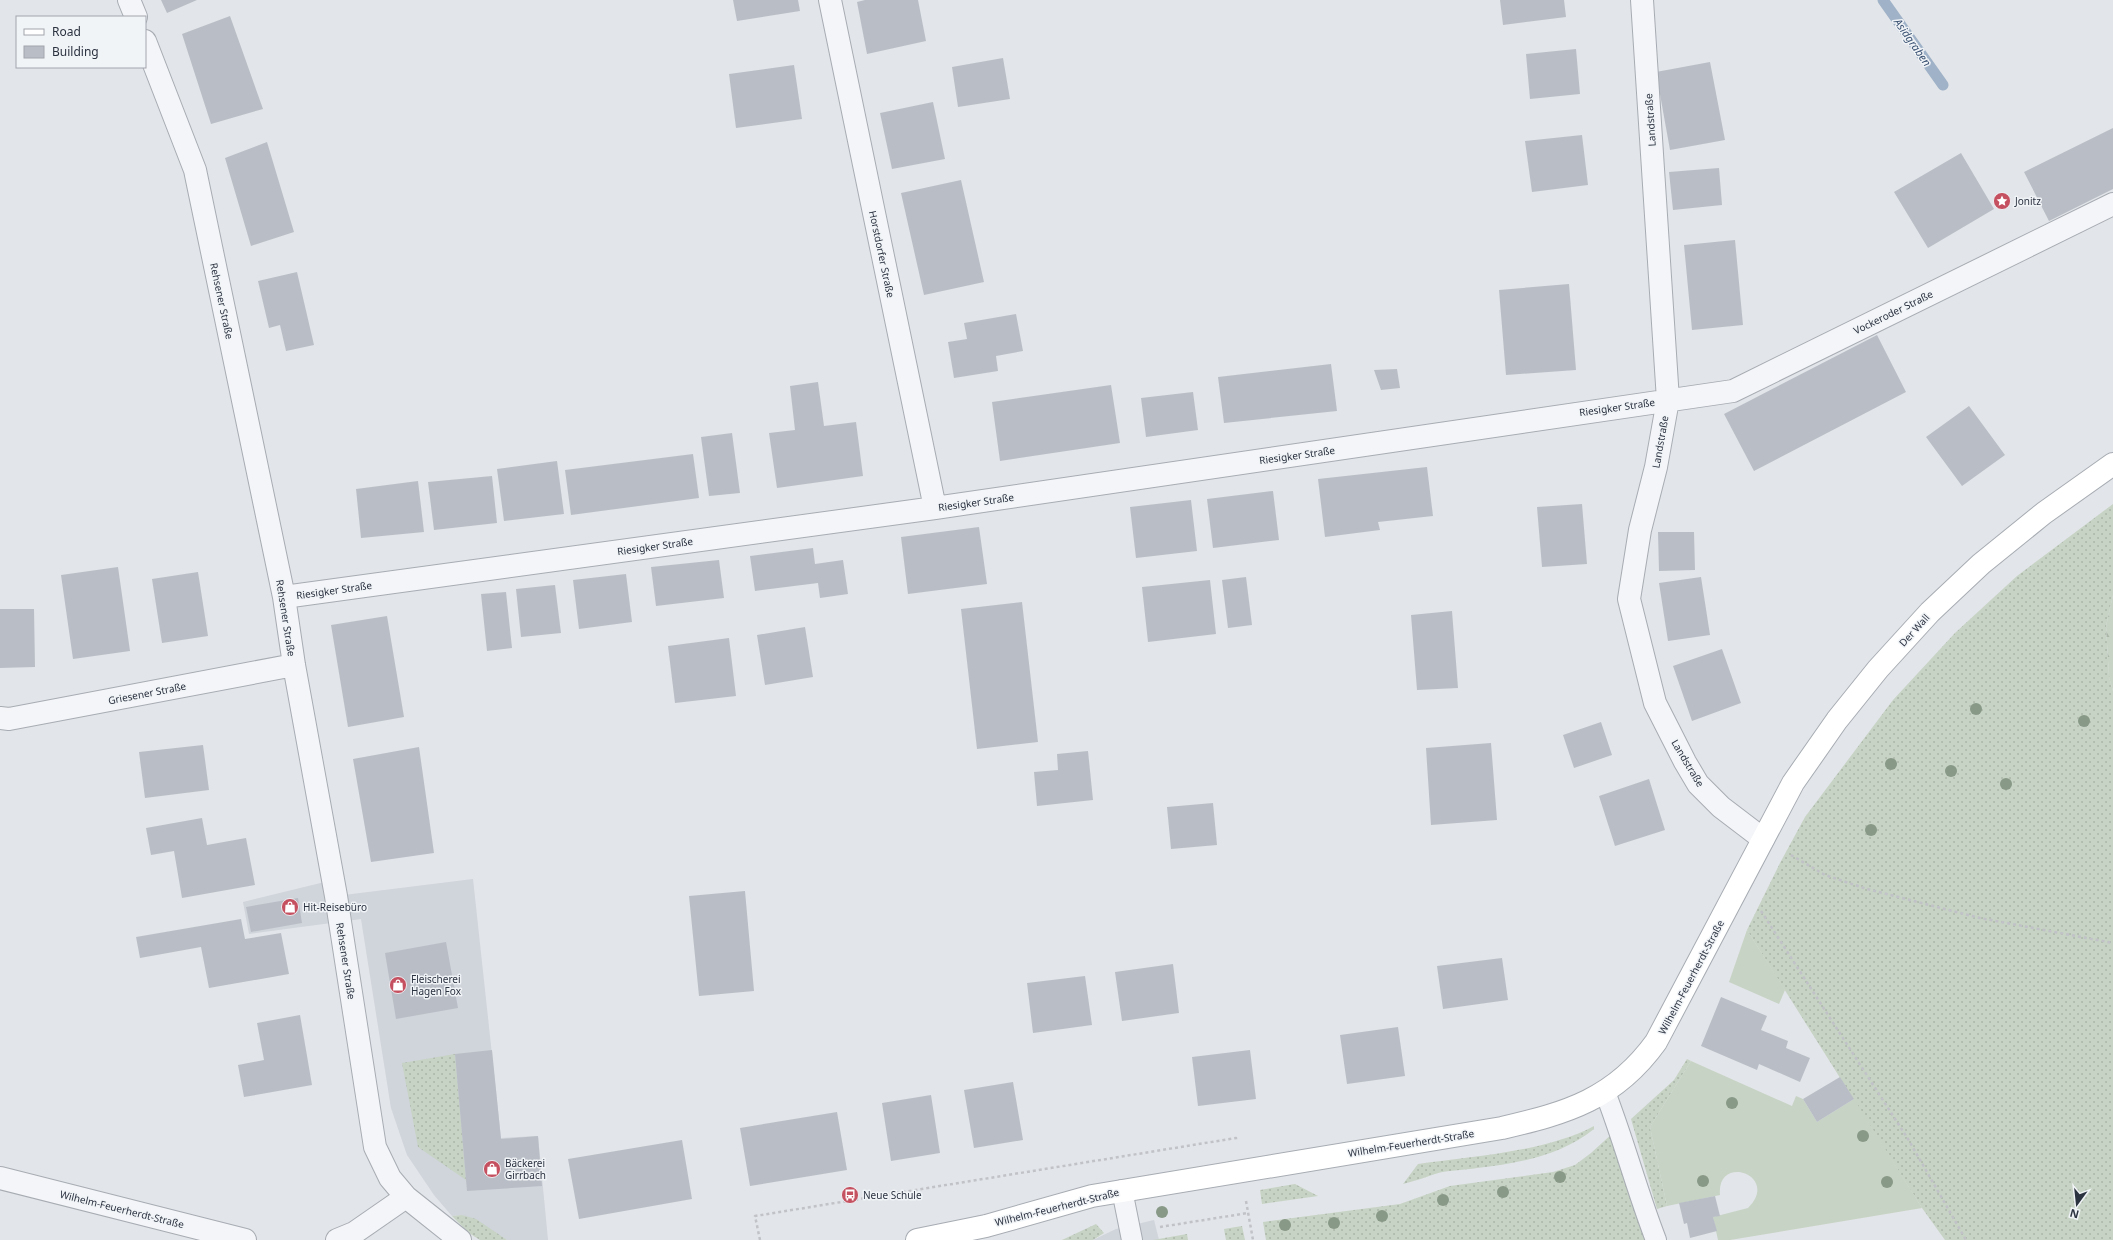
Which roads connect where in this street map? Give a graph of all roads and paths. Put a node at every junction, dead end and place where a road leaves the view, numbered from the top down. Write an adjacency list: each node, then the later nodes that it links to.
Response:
1 (129, 0): 4 (street)
2 (830, 0): 9 (street, Horstdorfer Straße)
3 (1642, 0): 7 (street, Landstraße)
4 (136, 16)
5 (146, 44): 10 (street, Rehsener Straße)
6 (2113, 204): 7 (street, Vockeroder Straße)
7 (1668, 400): 9 (street, Riesigker Straße); 13 (street, Landstraße)
8 (2113, 464): 13 (main road, Der Wall)
9 (935, 508): 10 (street, Riesigker Straße)
10 (284, 597): 11 (street, Rehsener Straße)
11 (294, 665): 12 (street, Griesener Straße); 20 (street, Rehsener Straße)
12 (0, 718)
13 (1762, 839): 15 (path); 16 (main road, Wilhelm-Feuerherdt-Straße)
14 (1760, 909): 29 (path)
15 (2113, 942)
16 (1605, 1092): 19 (main road, Wilhelm-Feuerherdt-Straße); 28 (lane)
17 (1236, 1138): 25 (path)
18 (0, 1178): 22 (street, Wilhelm-Feuerherdt-Straße)
19 (1122, 1190): 21 (lane); 26 (main road, Wilhelm-Feuerherdt-Straße)
20 (406, 1197): 23 (street); 24 (street)
21 (1131, 1236): 27 (path)
22 (245, 1240)
23 (337, 1240)
24 (460, 1240)
25 (760, 1240)
26 (917, 1240)
27 (1253, 1240)
28 (1656, 1240)
29 (1966, 1240)

